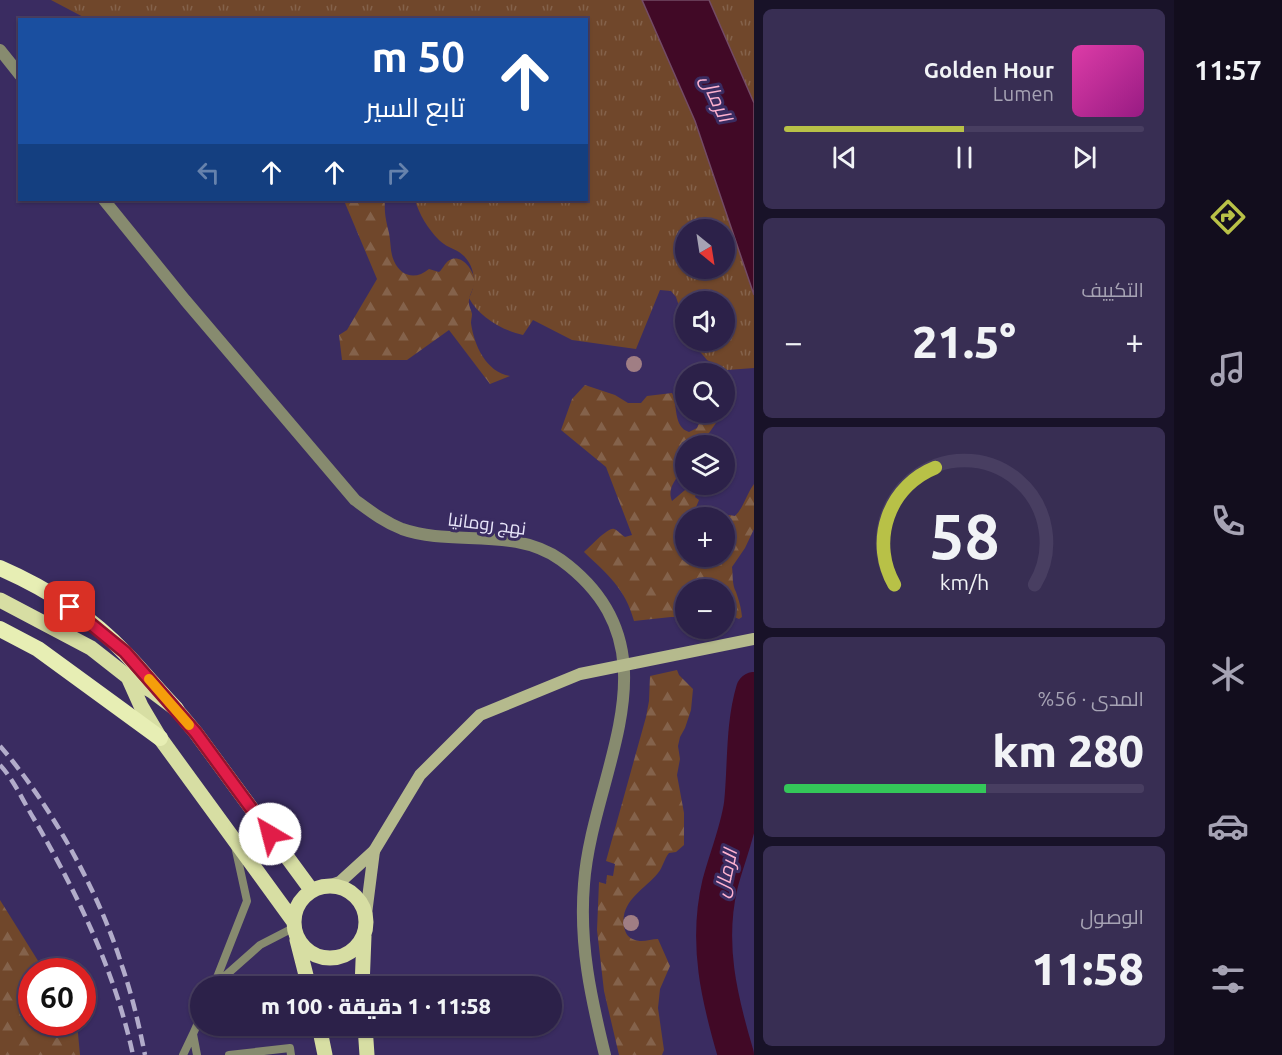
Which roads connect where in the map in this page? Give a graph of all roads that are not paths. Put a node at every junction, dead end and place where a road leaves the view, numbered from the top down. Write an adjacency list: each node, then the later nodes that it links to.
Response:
1 (0, 50): 2 (street)
2 (18, 72)
3 (105, 201): 32 (street, نهج رومانيا)
4 (0, 568): 9 (highway)
5 (0, 600): 8 (main road)
6 (0, 628): 10 (highway)
7 (754, 639): 12 (main road, bridge)
8 (128, 677): 9 (main road); 10 (main road)
9 (176, 710): 14 (main road)
10 (160, 738): 11 (main road)
11 (233, 837): 16 (main road); 18 (lane)
12 (374, 851): 13 (main road); 15 (main road)
13 (328, 886): 14 (main road); 15 (main road)
14 (312, 891): 16 (main road)
15 (366, 914): 17 (main road)
16 (295, 928): 17 (main road); 19 (lane); 20 (main road)
17 (364, 934): 21 (main road)
18 (218, 976)
19 (225, 976)
20 (306, 976)
21 (362, 976)
22 (192, 1036): 26 (lane)
23 (193, 1036): 27 (lane)
24 (321, 1036): 30 (main road)
25 (366, 1036): 31 (main road)
26 (183, 1055)
27 (197, 1055)
28 (229, 1055): 29 (lane)
29 (291, 1055)
30 (325, 1055)
31 (367, 1055)
32 (606, 1055)

